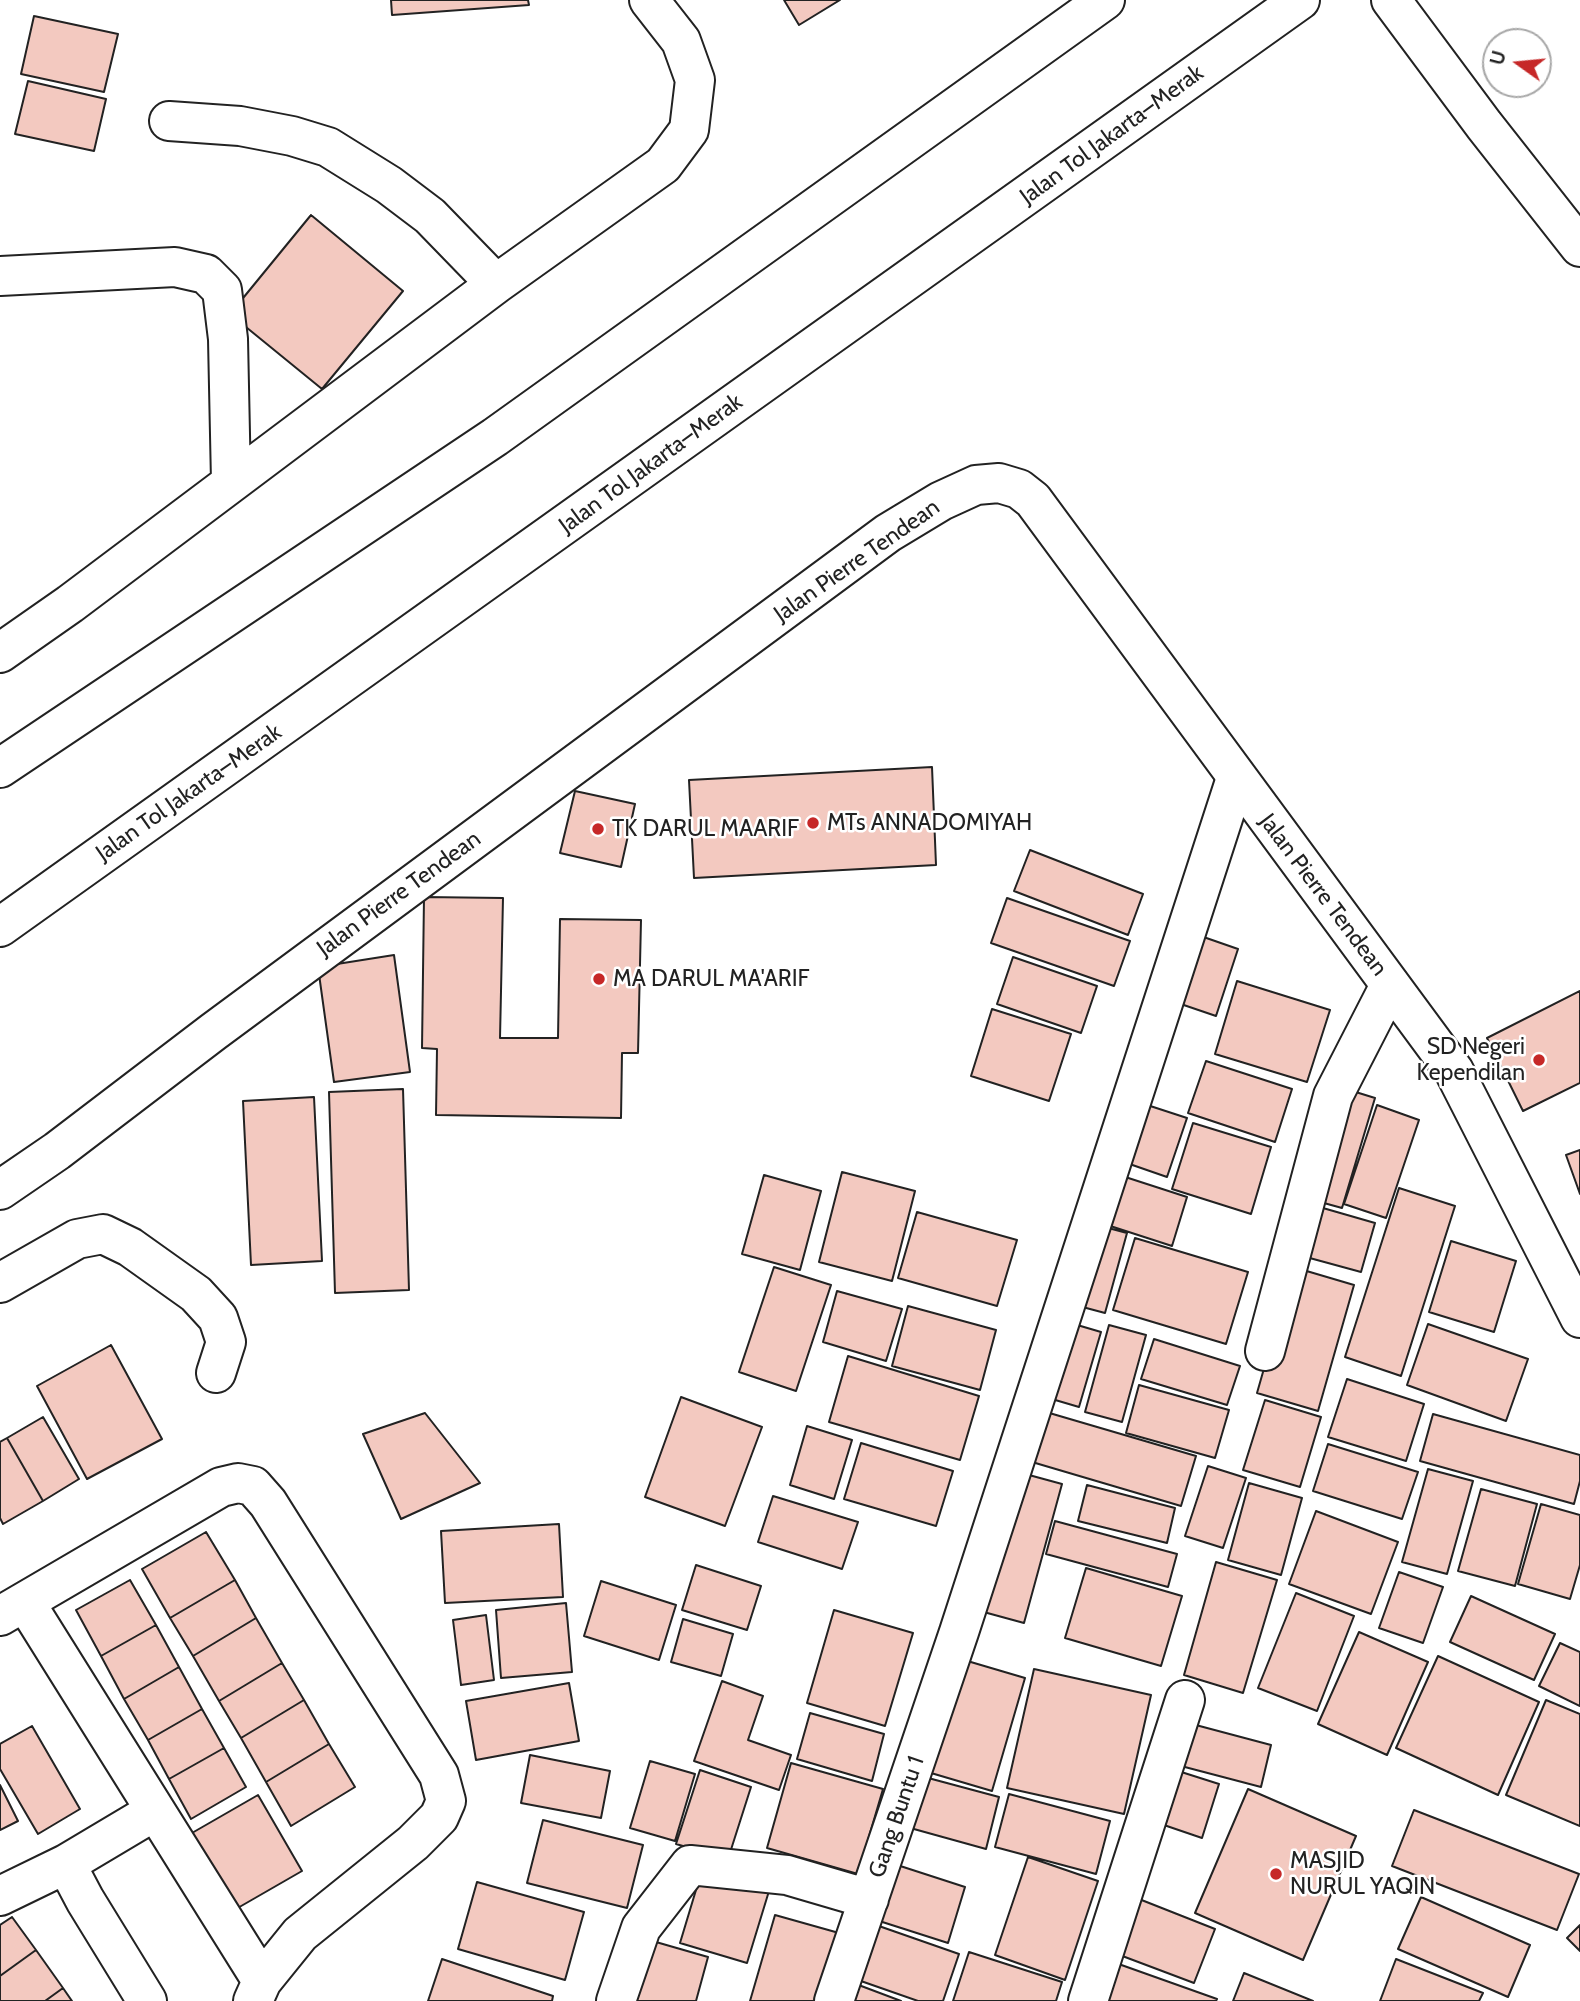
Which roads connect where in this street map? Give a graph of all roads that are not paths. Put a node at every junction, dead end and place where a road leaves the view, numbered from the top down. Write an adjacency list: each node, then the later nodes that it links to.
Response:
1 (649, 0): 8 (main road)
2 (1105, 0): 11 (main road)
3 (1300, 0): 13 (main road, Jalan Tol Jakarta–Merak)
4 (1391, 0): 6 (main road)
5 (169, 121): 8 (main road)
6 (1580, 247)
7 (0, 276): 9 (main road)
8 (496, 284): 9 (main road)
9 (231, 482): 10 (main road)
10 (0, 653)
11 (0, 768)
12 (1236, 778): 14 (main road, Jalan Pierre Tendean); 15 (main road, Jalan Pierre Tendean); 25 (main road, Gang Buntu 1)
13 (0, 927)
14 (1390, 985): 17 (main road, Jalan Pierre Tendean); 18 (main road)
15 (0, 1190)
16 (0, 1283): 19 (main road)
17 (1580, 1318)
18 (1265, 1351)
19 (216, 1373)
20 (12, 1609): 22 (main road); 26 (main road)
21 (1185, 1700): 30 (main road)
22 (155, 1811): 23 (main road); 26 (main road)
23 (66, 1864): 24 (main road); 27 (main road)
24 (0, 1896)
25 (869, 1899): 28 (main road); 29 (main road, Gang Buntu 1)
26 (257, 1991)
27 (148, 2001)
28 (616, 2001)
29 (834, 2001)
30 (1088, 2001)

